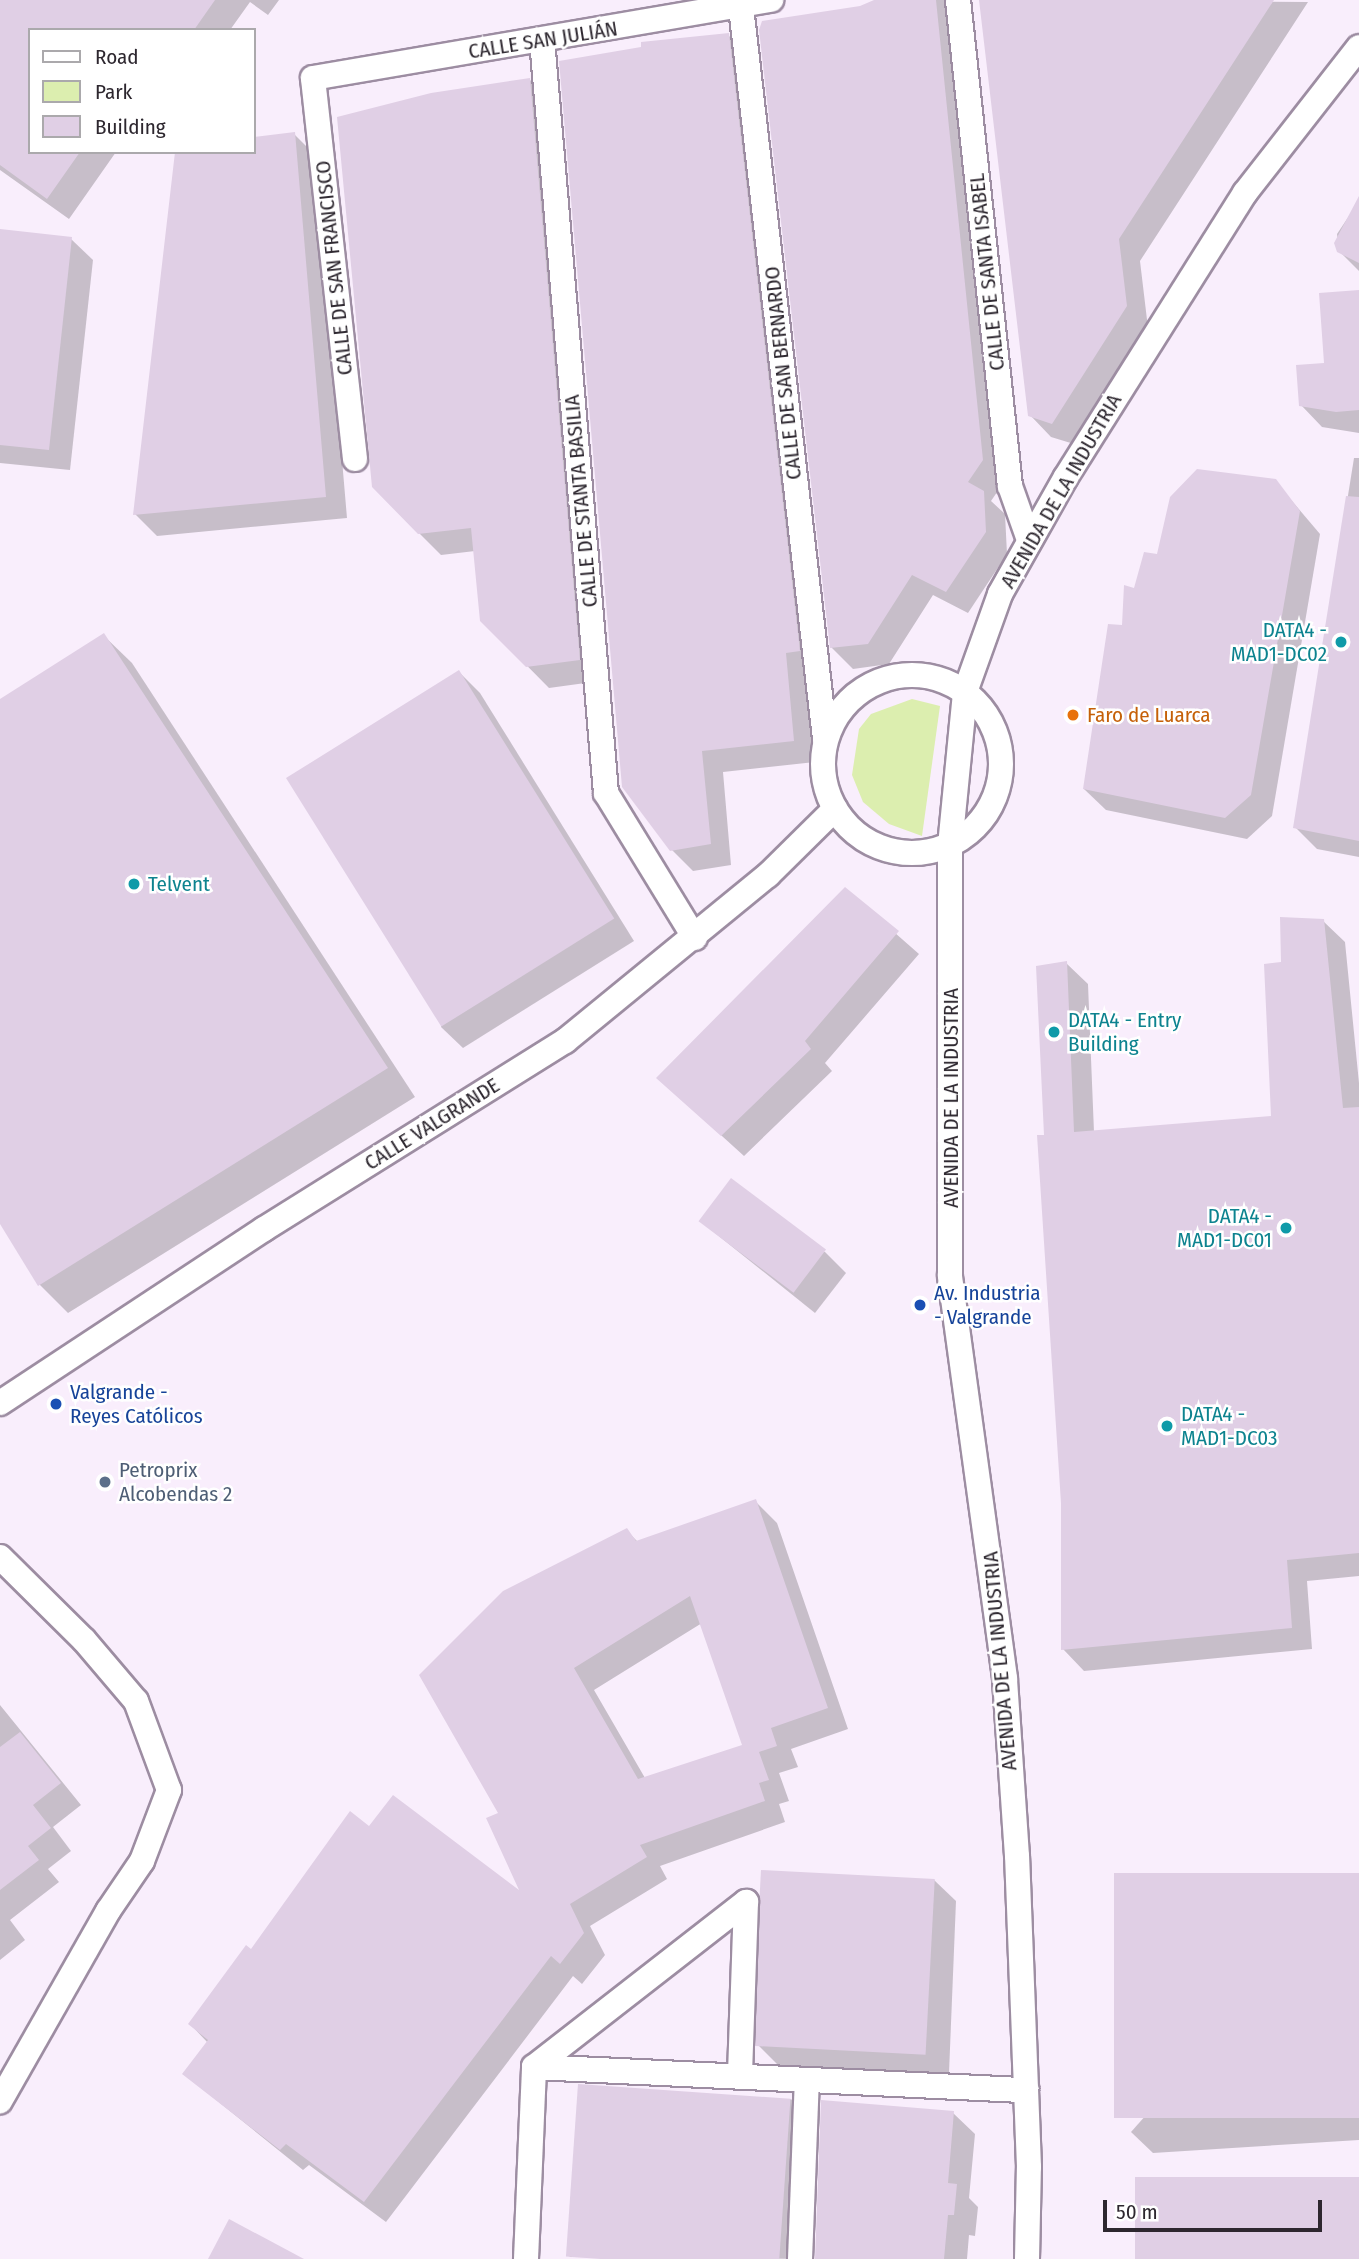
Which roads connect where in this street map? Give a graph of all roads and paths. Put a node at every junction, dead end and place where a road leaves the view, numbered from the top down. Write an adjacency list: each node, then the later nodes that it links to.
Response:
1 (771, 0): 3 (street, CALLE SAN JULIÁN)
2 (958, 0): 8 (street, CALLE DE SANTA ISABEL)
3 (741, 7): 4 (street, CALLE SAN JULIÁN); 10 (street, CALLE DE SAN BERNARDO)
4 (542, 40): 6 (street, CALLE SAN JULIÁN); 13 (street, CALLE DE STANTA BASILIA)
5 (1359, 47): 8 (street, AVENIDA DE LA INDUSTRIA)
6 (313, 78): 7 (street, CALLE DE SAN FRANCISCO)
7 (355, 459)
8 (1029, 540): 9 (street, AVENIDA DE LA INDUSTRIA)
9 (965, 692): 10 (street); 12 (street, AVENIDA DE LA INDUSTRIA); 12 (street)
10 (825, 739): 11 (street)
11 (835, 809): 12 (street); 13 (street, CALLE VALGRANDE)
12 (950, 846): 19 (street, AVENIDA DE LA INDUSTRIA)
13 (695, 938): 14 (street, CALLE VALGRANDE)
14 (0, 1403)
15 (0, 1558): 20 (street)
16 (534, 2067): 17 (street); 17 (street); 21 (street)
17 (740, 2077): 18 (street)
18 (807, 2080): 19 (street); 22 (street)
19 (1026, 2090): 23 (street, AVENIDA DE LA INDUSTRIA)
20 (0, 2101)
21 (526, 2259)
22 (800, 2259)
23 (1027, 2259)

